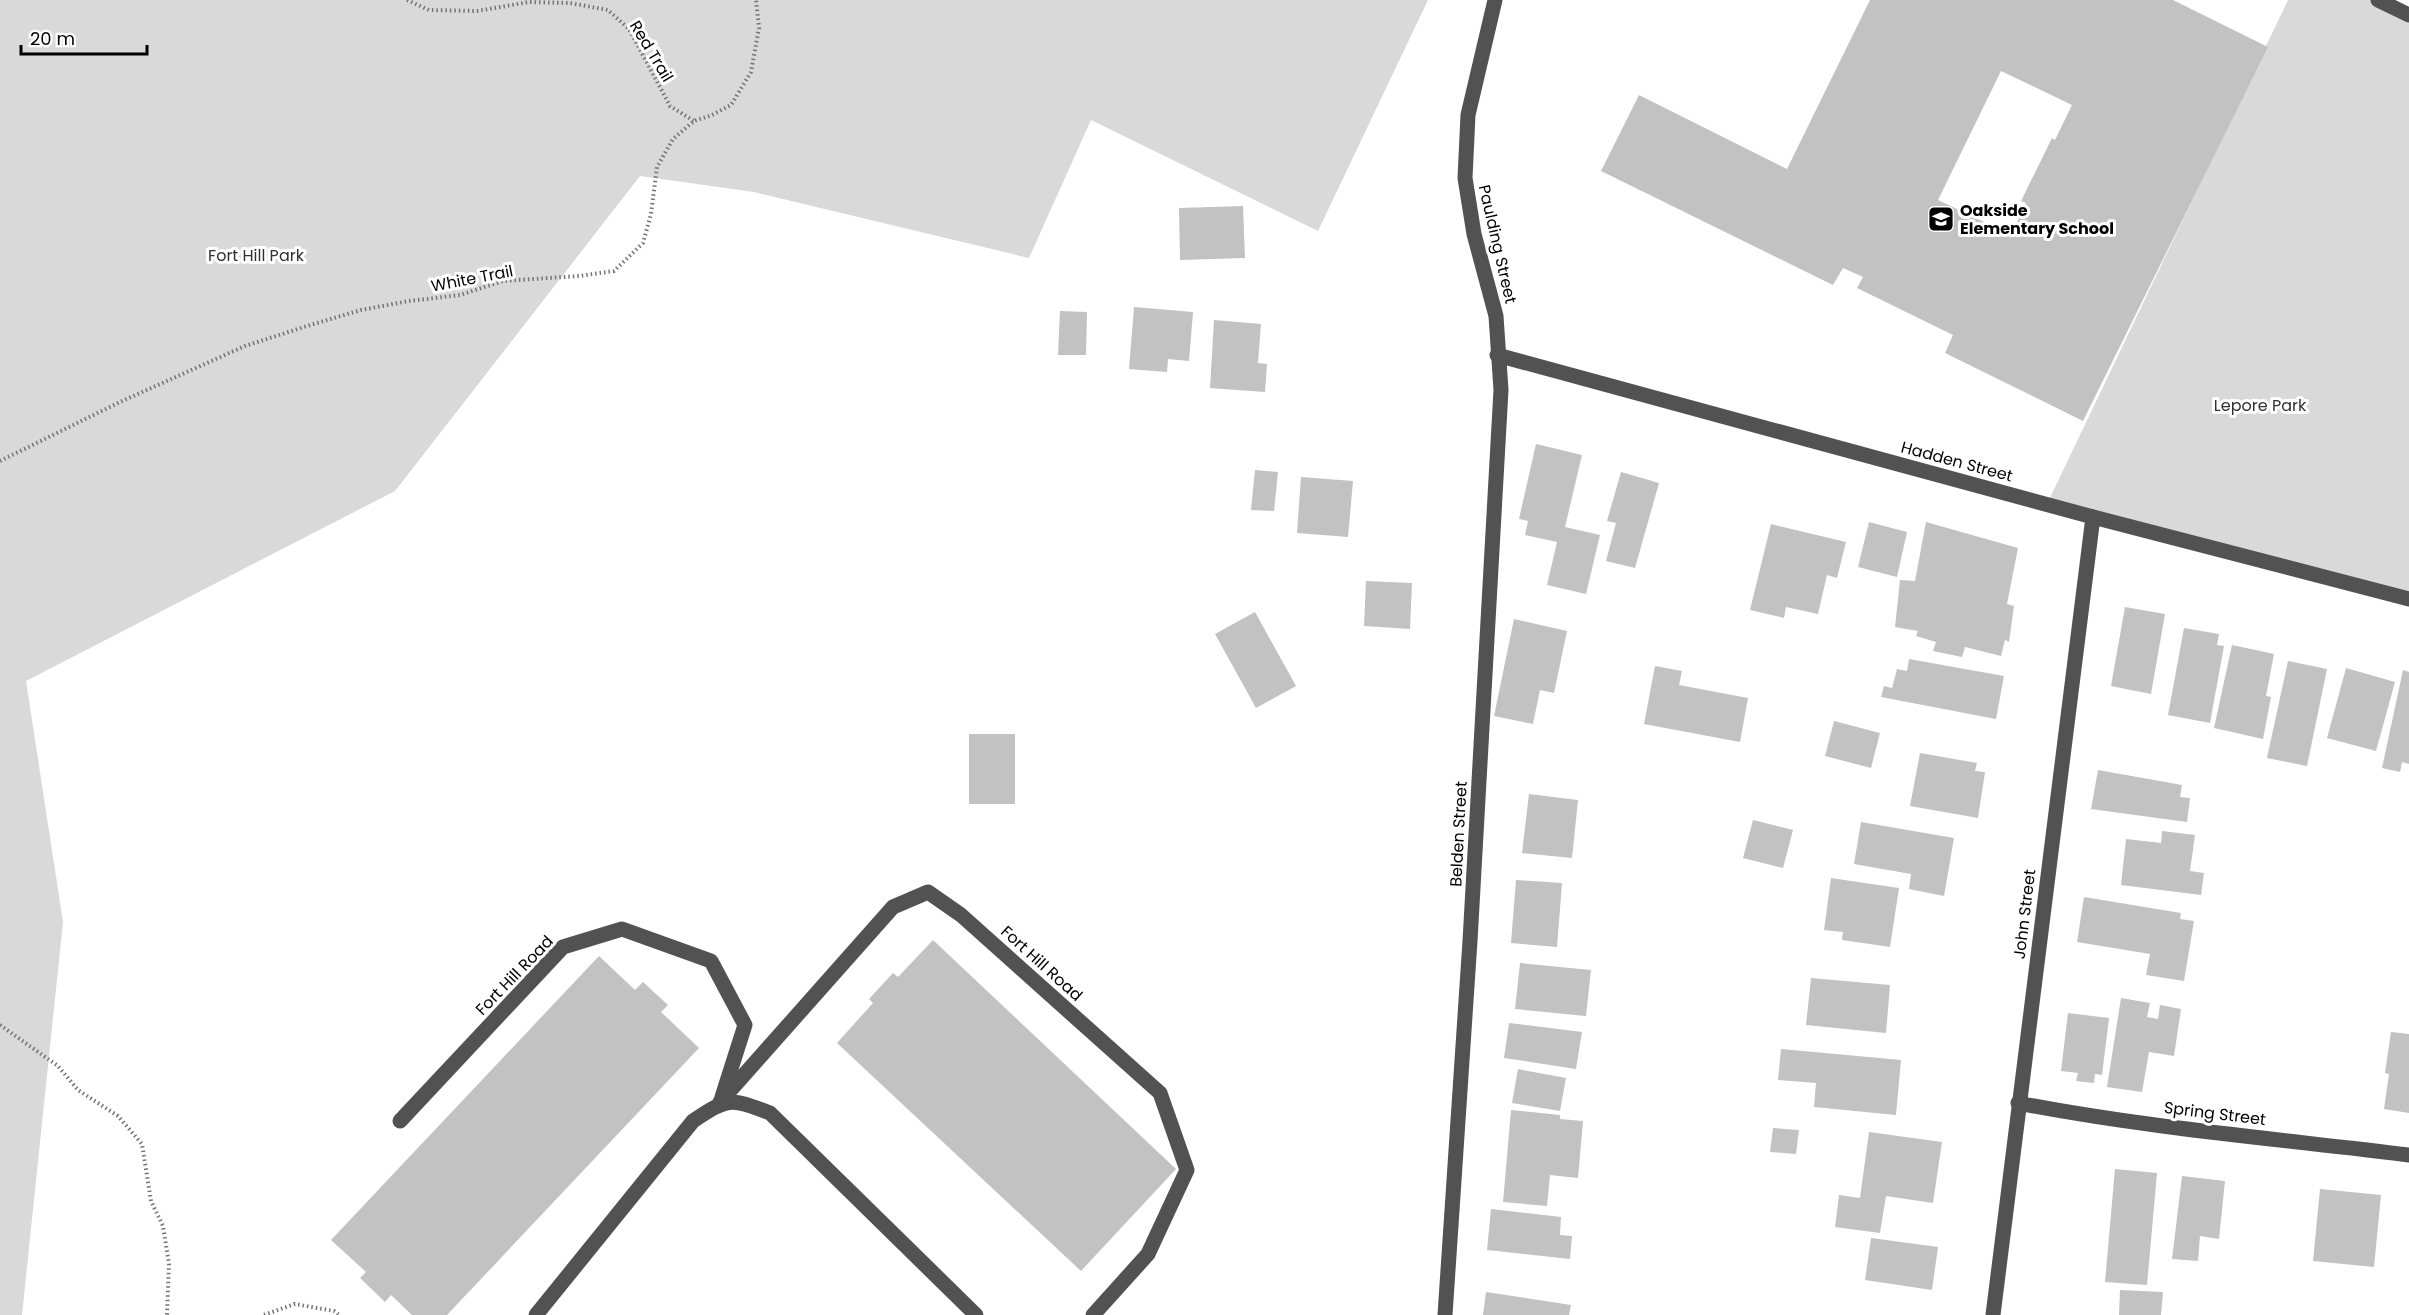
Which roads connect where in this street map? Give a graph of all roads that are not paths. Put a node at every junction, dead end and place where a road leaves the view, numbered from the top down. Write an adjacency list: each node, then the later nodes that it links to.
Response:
1 (1495, 0): 4 (street, Paulding Street)
2 (2378, 0): 3 (street)
3 (2409, 15)
4 (1497, 355): 5 (street, Hadden Street); 14 (street, Belden Street)
5 (2092, 517): 6 (street, Hadden Street); 8 (street, John Street)
6 (2409, 599)
7 (720, 1102): 9 (street, Fort Hill Road); 11 (street, Fort Hill Road); 12 (street); 13 (street, Fort Hill Road)
8 (2018, 1103): 10 (street, Spring Street); 15 (street, John Street)
9 (400, 1121)
10 (2409, 1155)
11 (536, 1315)
12 (976, 1315)
13 (1093, 1315)
14 (1445, 1315)
15 (1993, 1315)

